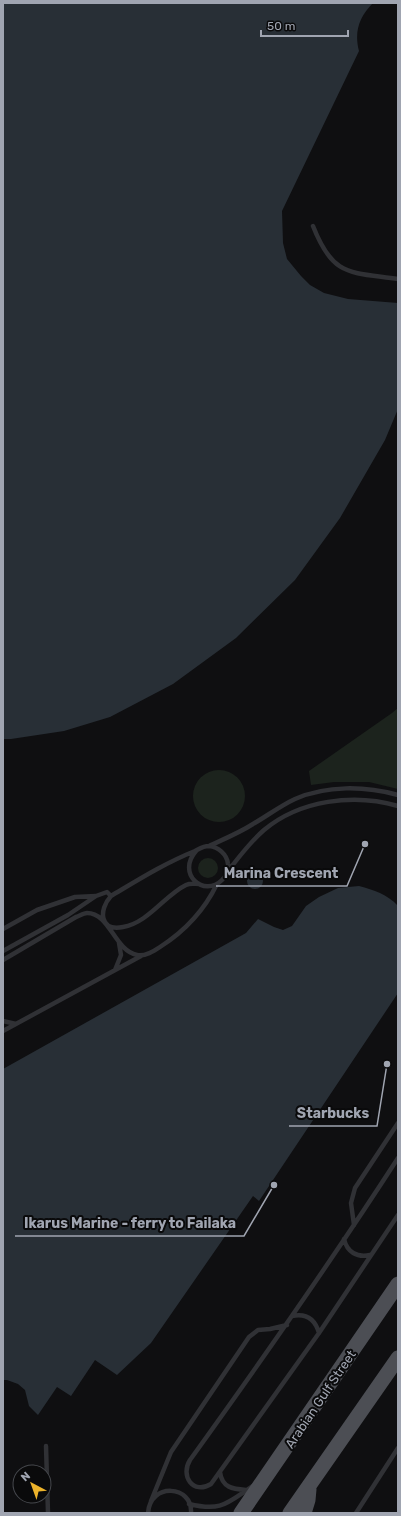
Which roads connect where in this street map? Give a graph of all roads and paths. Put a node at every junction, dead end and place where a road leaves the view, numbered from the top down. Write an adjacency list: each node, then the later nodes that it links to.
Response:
1 (312, 226): 2 (lane)
2 (398, 279)
3 (398, 795): 5 (lane)
4 (398, 806): 7 (lane)
5 (209, 846): 6 (lane); 7 (lane)
6 (196, 851): 8 (lane); 11 (lane)
7 (228, 871): 9 (lane)
8 (198, 884): 9 (lane); 12 (lane)
9 (217, 884): 16 (lane)
10 (96, 896): 11 (lane); 13 (lane); 15 (lane)
11 (111, 896): 12 (lane)
12 (106, 925): 14 (lane); 17 (lane)
13 (3, 929)
14 (118, 943): 16 (lane); 18 (lane)
15 (3, 951)
16 (141, 956): 18 (lane)
17 (3, 960)
18 (114, 971): 20 (lane)
19 (3, 1021): 20 (lane)
20 (16, 1024): 21 (lane)
21 (3, 1031)
22 (398, 1123): 25 (lane)
23 (398, 1158): 25 (lane)
24 (398, 1215): 27 (lane)
25 (354, 1225): 26 (lane)
26 (344, 1239): 27 (lane); 29 (lane)
27 (370, 1255): 31 (lane)
28 (398, 1284): 37 (main road, Arabian Gulf Street)
29 (292, 1316): 30 (lane); 31 (lane)
30 (287, 1325): 36 (lane); 40 (lane)
31 (319, 1332): 36 (lane)
32 (398, 1358): 33 (main road)
33 (392, 1373): 38 (main road)
34 (46, 1446): 42 (lane)
35 (398, 1448): 48 (lane)
36 (220, 1472): 39 (lane)
37 (266, 1477): 39 (lane); 45 (main road, Arabian Gulf Street)
38 (310, 1485): 46 (main road); 47 (main road)
39 (246, 1490): 41 (lane)
40 (151, 1501): 41 (lane); 43 (lane)
41 (189, 1504): 44 (lane)
42 (48, 1513)
43 (148, 1513)
44 (191, 1513)
45 (241, 1513)
46 (290, 1513)
47 (304, 1513)
48 (356, 1513)

